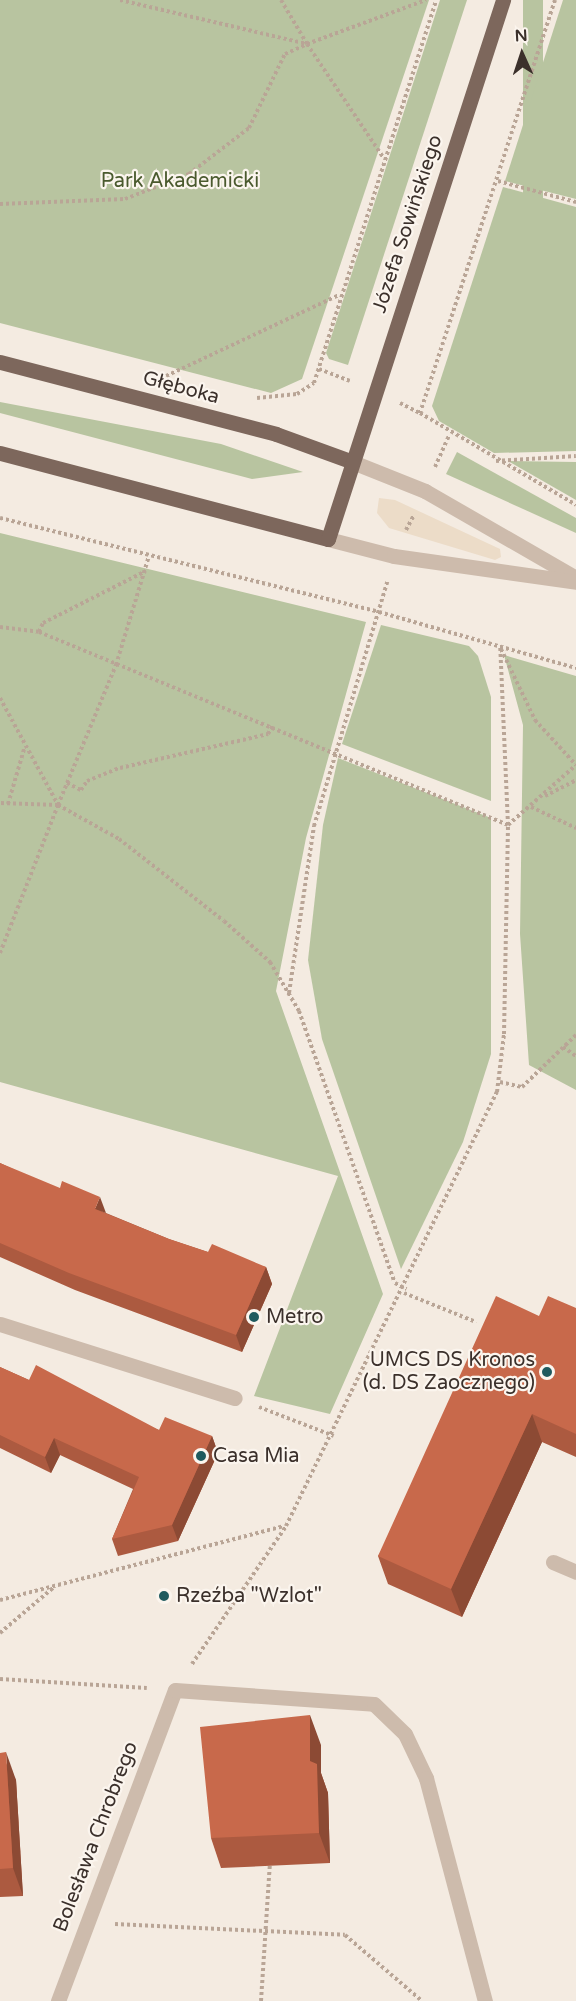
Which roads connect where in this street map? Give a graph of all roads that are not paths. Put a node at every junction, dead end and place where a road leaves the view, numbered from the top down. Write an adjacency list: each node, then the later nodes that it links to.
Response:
1 (503, 0): 4 (main road, Józefa Sowińskiego)
2 (0, 362): 4 (main road, Głęboka)
3 (0, 453): 5 (main road, Głęboka)
4 (350, 461): 5 (main road); 6 (street, Głęboka)
5 (327, 539): 6 (street, Głęboka)
6 (576, 580)
7 (0, 1324): 8 (street)
8 (236, 1398)
9 (553, 1562): 10 (street)
10 (576, 1572)
11 (58, 2001): 12 (street, Bolesława Chrobrego)
12 (485, 2001)

